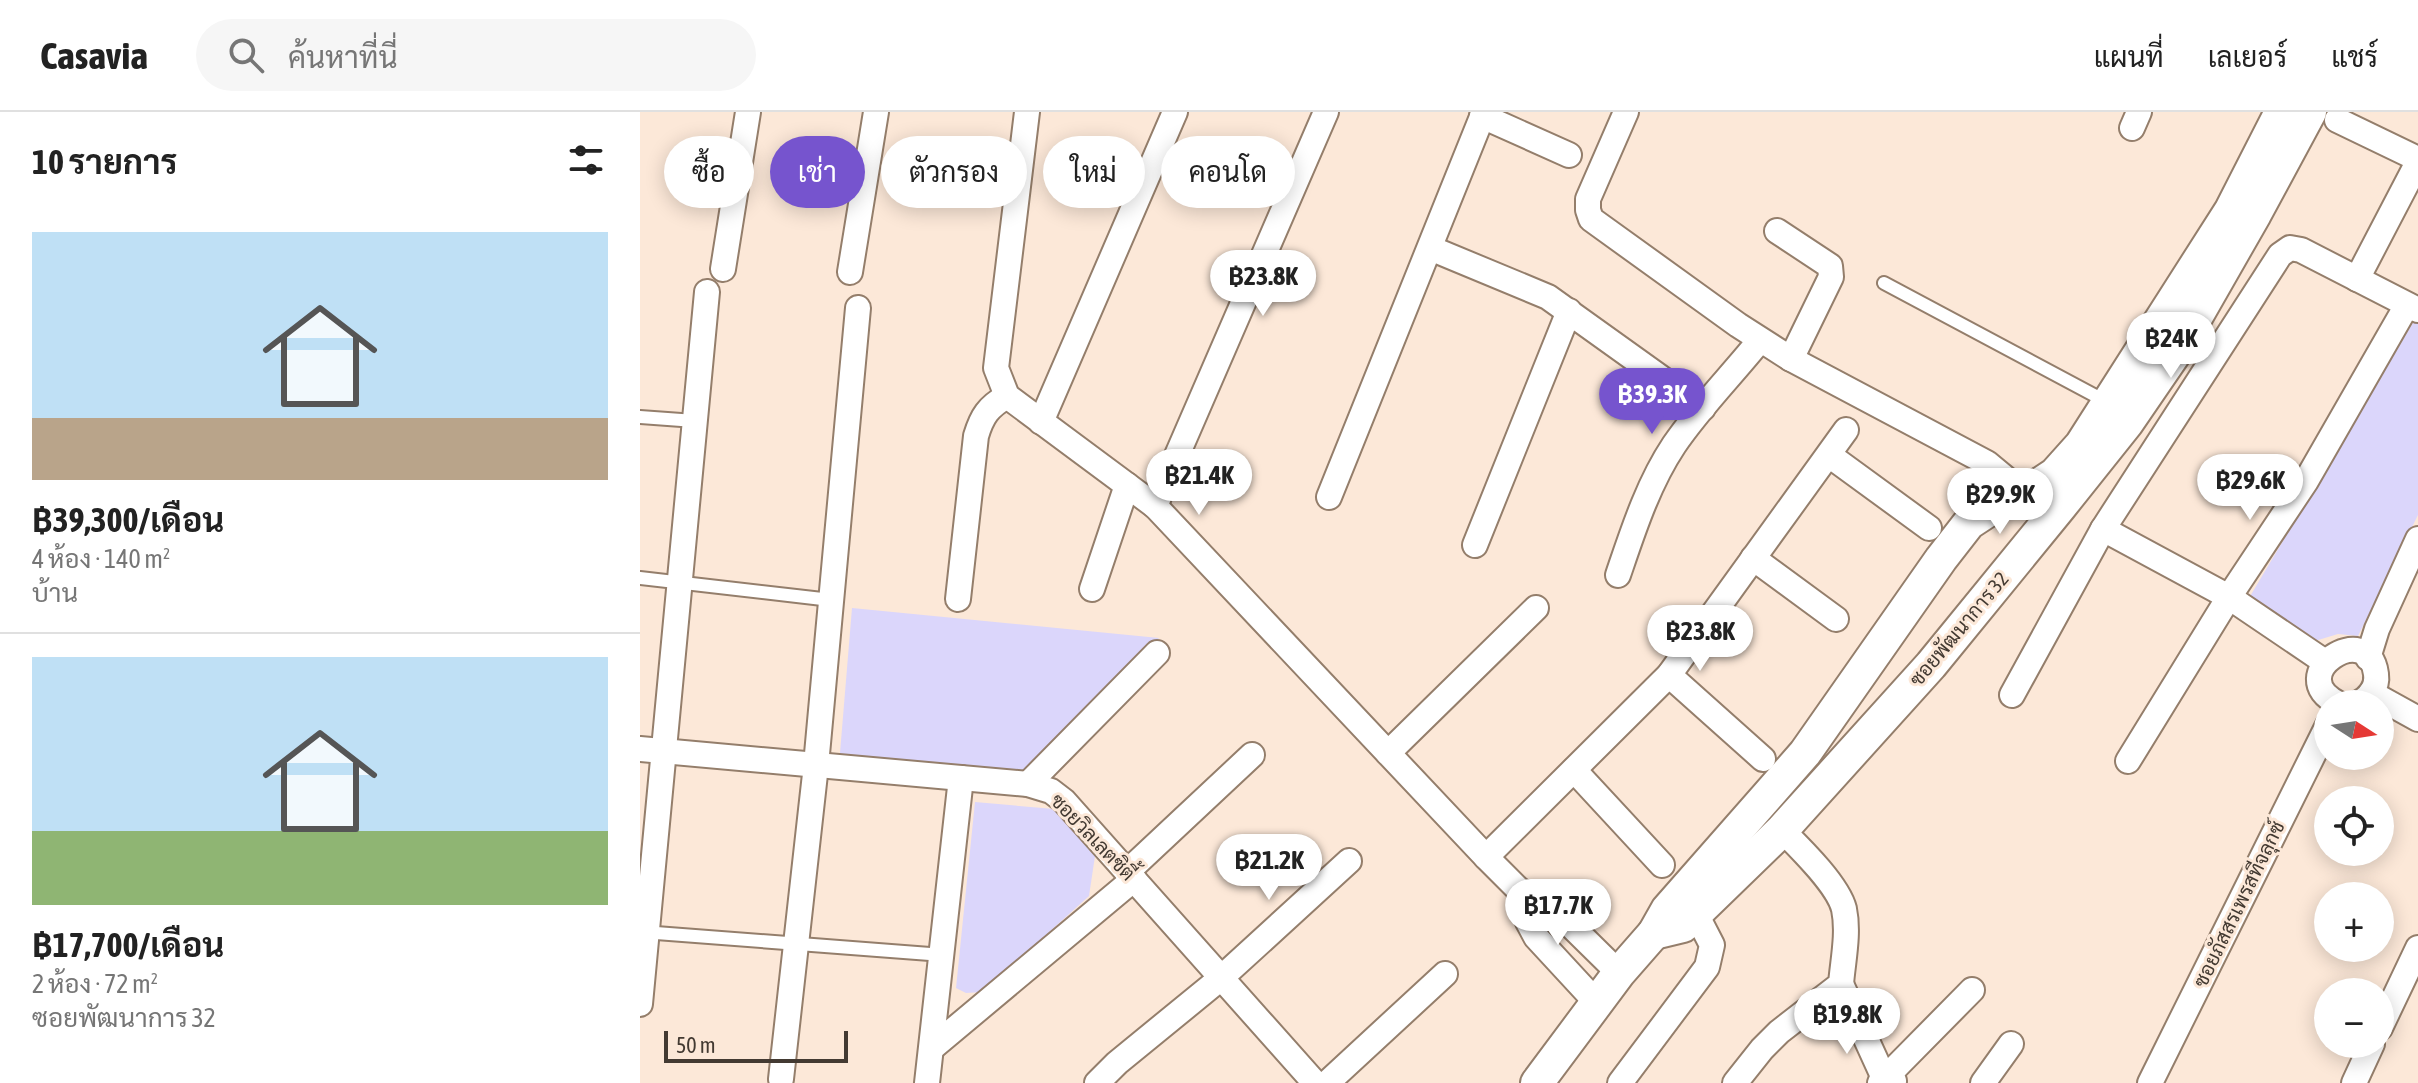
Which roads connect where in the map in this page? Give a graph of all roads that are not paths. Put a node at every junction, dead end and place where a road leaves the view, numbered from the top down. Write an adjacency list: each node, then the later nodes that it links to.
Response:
1 (748, 112): 14 (street)
2 (876, 112): 15 (street)
3 (1027, 112): 24 (street)
4 (1175, 112): 29 (street)
5 (1326, 112): 35 (street)
6 (1626, 112): 22 (street)
7 (2281, 112): 25 (street, ซอยพัฒนาการ 32)
8 (1483, 114): 10 (street); 13 (street)
9 (2324, 116): 11 (street); 36 (street, ซอยพัฒนาการ 32)
10 (1569, 155)
11 (2418, 160): 16 (street)
12 (1777, 231): 23 (street)
13 (1430, 248): 21 (street); 34 (street)
14 (723, 269)
15 (850, 272)
16 (2357, 279): 20 (street); 38 (street)
17 (1884, 283): 25 (lane)
18 (707, 292): 28 (street)
19 (858, 308): 48 (street)
20 (2412, 308): 46 (street)
21 (1569, 311): 26 (street); 40 (street)
22 (1760, 340): 23 (street); 26 (street)
23 (1791, 359): 33 (street)
24 (1007, 396): 29 (street); 47 (street)
25 (2110, 403): 33 (street, ซอยพัฒนาการ 32)
26 (1703, 408): 42 (street)
27 (640, 417): 28 (lane)
28 (695, 421): 44 (street)
29 (1041, 422): 32 (street)
30 (1846, 430): 31 (street)
31 (1829, 455): 37 (street); 41 (street)
32 (1127, 485): 35 (street); 45 (street)
33 (2022, 493): 36 (street); 78 (street, ซอยพัฒนาการ 32)
34 (1329, 497)
35 (1155, 506): 61 (street)
36 (2052, 517): 70 (street, ซอยพัฒนาการ 32)
37 (1929, 528)
38 (2103, 529): 46 (street); 57 (street)
39 (2418, 539): 52 (street)
40 (1475, 545)
41 (1753, 558): 50 (street); 54 (street)
42 (1618, 575)
43 (640, 578): 44 (lane)
44 (680, 580): 48 (lane); 60 (street)
45 (1092, 589)
46 (2229, 597): 53 (street); 65 (street)
47 (958, 599)
48 (831, 600): 66 (street)
49 (1536, 608): 61 (street)
50 (1836, 619)
51 (1157, 653): 69 (street)
52 (2368, 658): 53 (street); 56 (street)
53 (2325, 662): 55 (street)
54 (1669, 675): 64 (street); 67 (street)
55 (2324, 690)
56 (2368, 690)
57 (2012, 695)
58 (2394, 710): 59 (street)
59 (2418, 719)
60 (652, 750): 66 (street, ซอยวิลเลตซิตี้); 77 (street)
61 (1388, 753): 71 (street)
62 (2314, 753): 103 (street, ซอยภัสสรเพรสทีจลุกซ์)
63 (1252, 755): 74 (street)
64 (1763, 759)
65 (2128, 761)
66 (816, 765): 68 (street, ซอยวิลเลตซิตี้); 79 (street)
67 (1574, 770): 71 (street); 73 (street)
68 (961, 778): 69 (street, ซอยวิลเลตซิตี้); 81 (street)
69 (1028, 784): 74 (street, ซอยวิลเลตซิตี้)
70 (1782, 830): 76 (street, ซอยพัฒนาการ 32); 85 (street)
71 (1486, 857): 75 (street)
72 (1349, 861): 84 (street)
73 (1662, 865)
74 (1131, 876): 84 (street, ซอยวิลเลตซิตี้); 91 (street)
75 (1519, 890): 82 (street); 88 (street)
76 (1696, 914): 78 (street, ซอยพัฒนาการ 32); 100 (street)
77 (643, 932): 79 (lane); 89 (street)
78 (1654, 933): 82 (street, ซอยพัฒนาการ 32)
79 (796, 944): 81 (lane); 93 (street)
80 (2418, 948): 87 (street)
81 (943, 955): 91 (street)
82 (1619, 973): 88 (street, ซอยพัฒนาการ 32)
83 (1445, 974): 98 (street)
84 (1221, 978): 96 (street); 97 (street, ซอยวิลเลตซิตี้)
85 (1841, 984): 94 (street); 101 (street)
86 (1972, 990): 94 (street)
87 (2394, 999)
88 (1597, 1003): 99 (street, ซอยพัฒนาการ 32)
89 (640, 1004)
90 (2011, 1044): 102 (street)
91 (933, 1047): 95 (street)
92 (2366, 1058): 104 (street)
93 (781, 1079)
94 (1887, 1081)
95 (927, 1083)
96 (1097, 1083)
97 (1315, 1083)
98 (1327, 1083)
99 (1537, 1083)
100 (1620, 1083)
101 (1735, 1083)
102 (1983, 1083)
103 (2150, 1083)
104 (2354, 1083)

